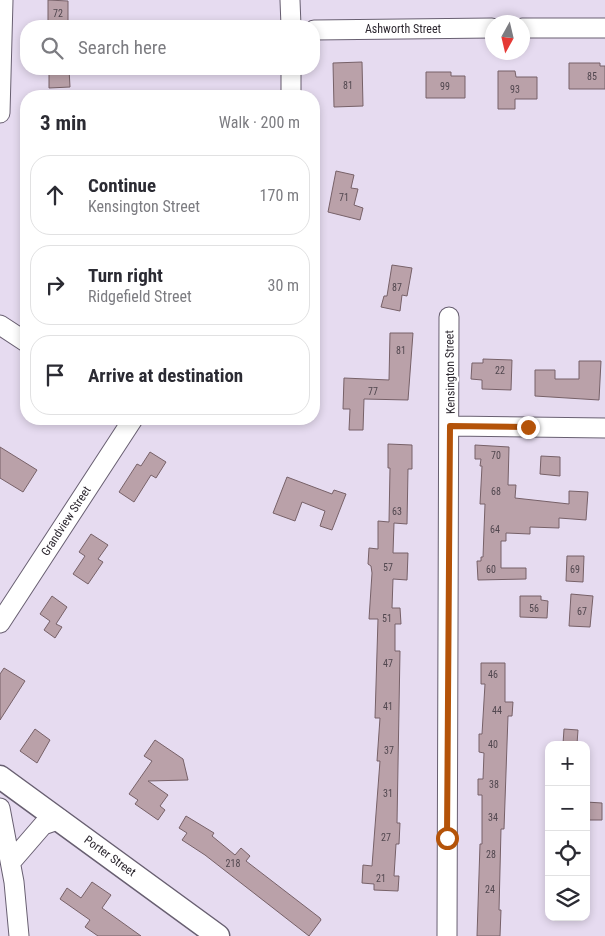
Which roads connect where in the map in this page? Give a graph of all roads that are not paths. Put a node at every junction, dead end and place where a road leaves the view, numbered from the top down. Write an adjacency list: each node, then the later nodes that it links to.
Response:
1 (3, 0): 10 (street)
2 (290, 0): 3 (street)
3 (291, 20)
4 (485, 28): 7 (street, Ashworth Street)
5 (530, 28): 6 (street)
6 (605, 28)
7 (320, 30)
8 (291, 75): 9 (street)
9 (291, 90)
10 (0, 113)
11 (449, 318): 15 (street, Kensington Street)
12 (0, 325): 13 (street)
13 (20, 338)
14 (129, 425): 17 (street, Grandview Street)
15 (450, 426): 16 (street); 24 (street, Kensington Street)
16 (605, 428)
17 (0, 623)
18 (0, 777): 20 (street, Porter Street)
19 (0, 808): 21 (street)
20 (60, 819): 21 (street); 23 (street, Porter Street)
21 (11, 862): 22 (street)
22 (19, 936)
23 (218, 936)
24 (446, 936)

